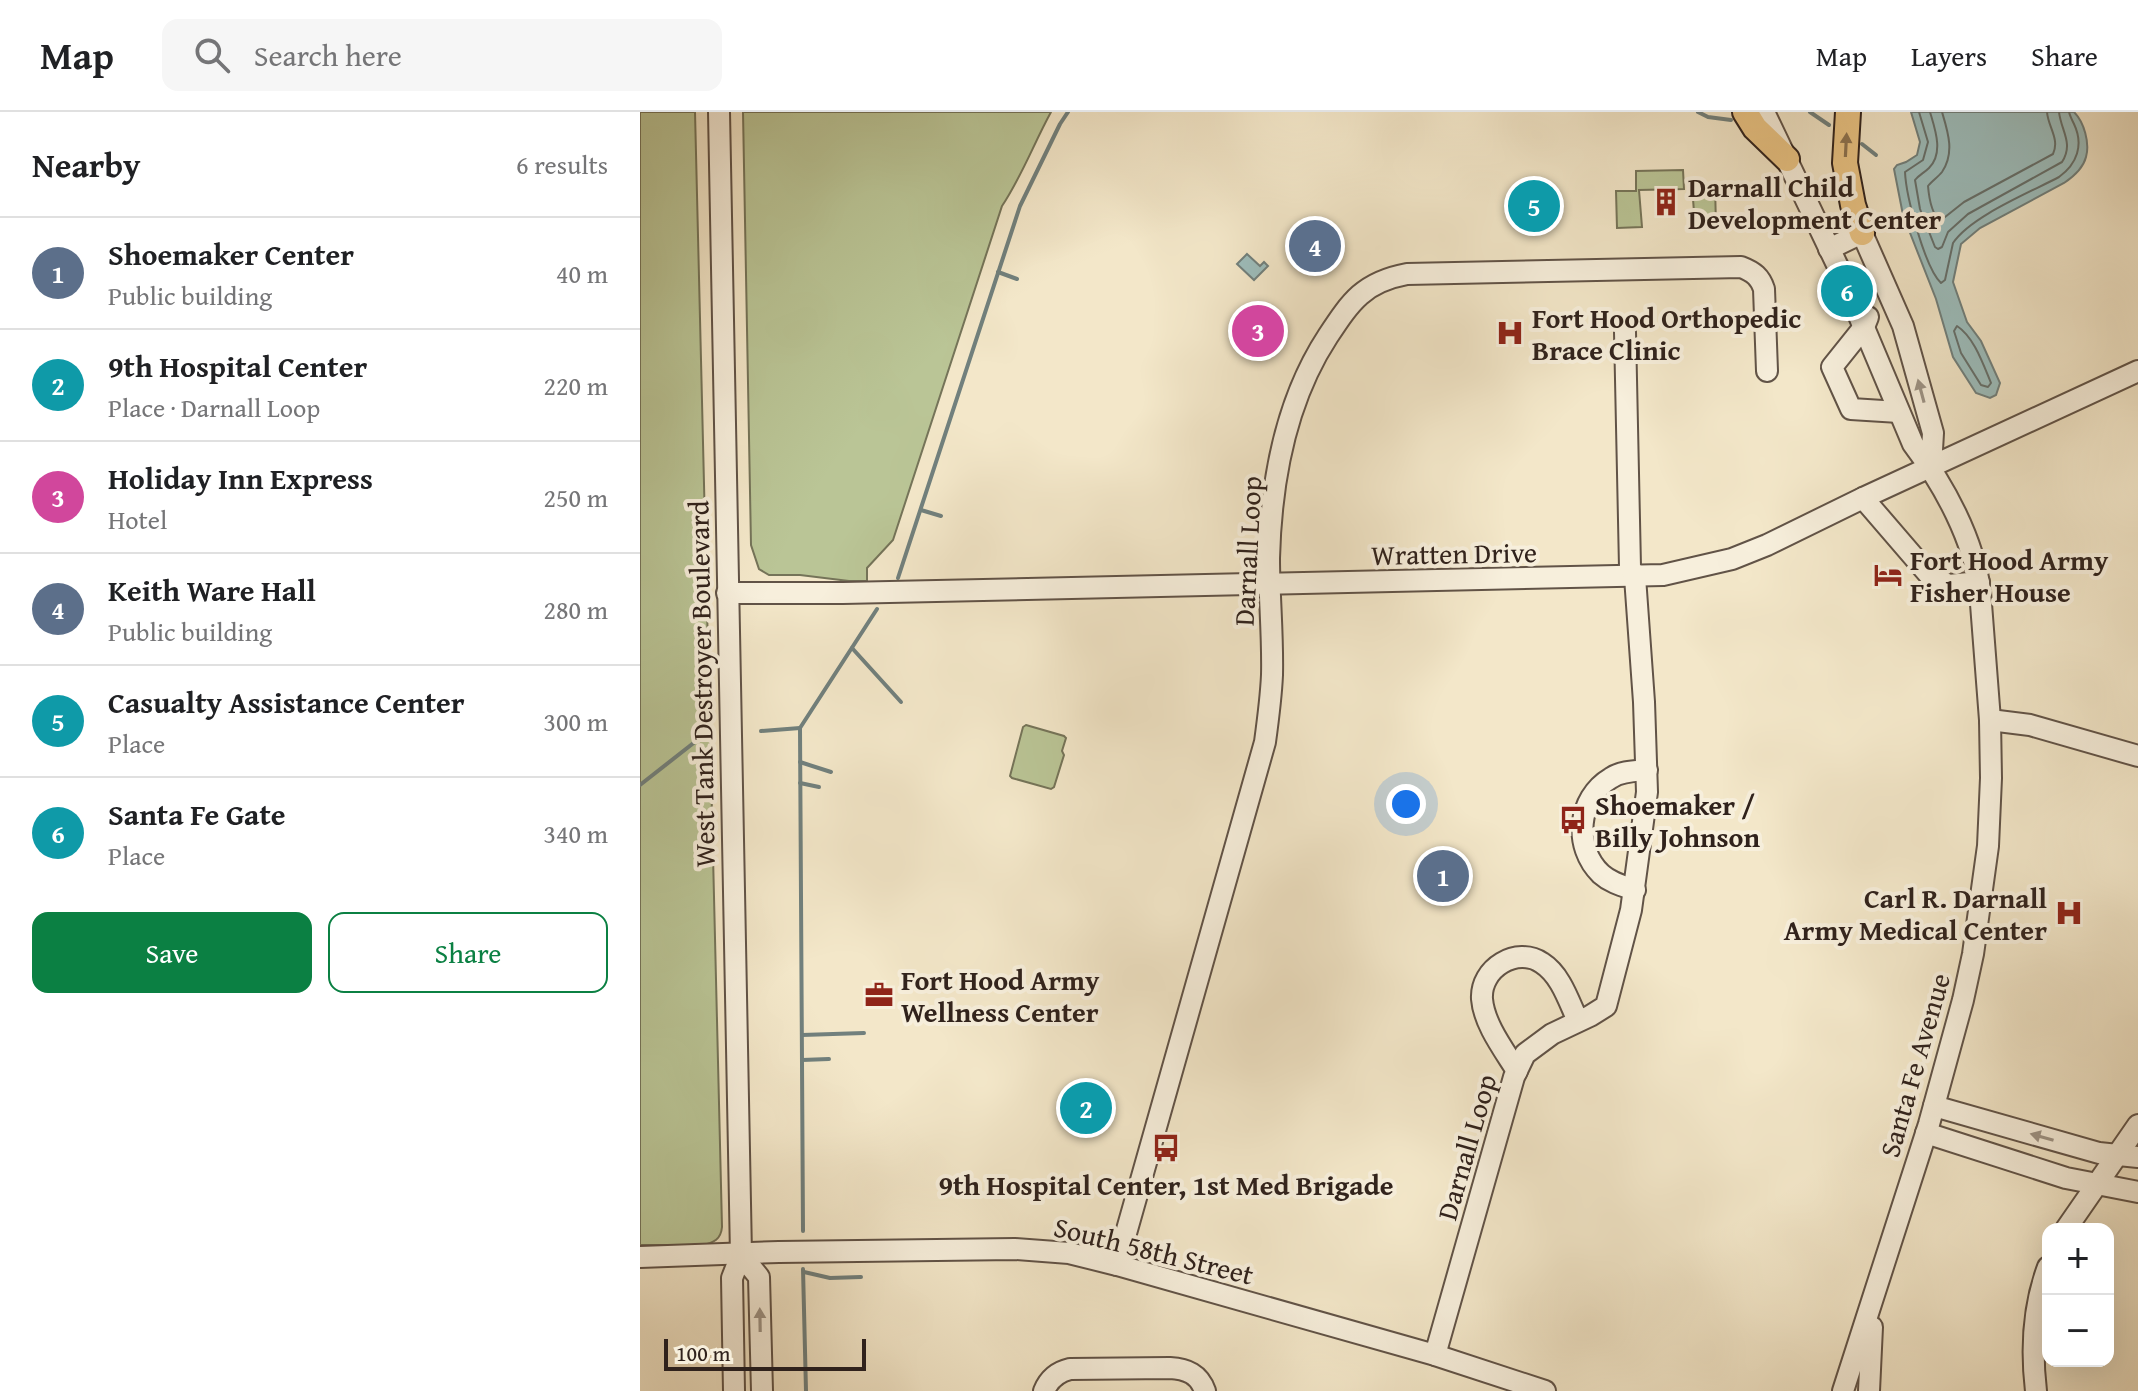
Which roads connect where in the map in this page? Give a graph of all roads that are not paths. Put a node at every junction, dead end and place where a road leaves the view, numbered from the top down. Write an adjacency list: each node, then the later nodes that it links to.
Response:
1 (719, 112): 19 (street, West Tank Destroyer Boulevard)
2 (1745, 112): 5 (main road)
3 (1764, 112): 5 (street, Santa Fe Avenue)
4 (1848, 112): 6 (main road, one-way to 4)
5 (1787, 159): 7 (street, Santa Fe Avenue)
6 (1862, 233): 7 (street); 8 (street)
7 (1829, 249): 9 (street, Santa Fe Avenue)
8 (1899, 314): 9 (street); 14 (street, one-way to 8)
9 (1864, 327): 13 (street, Santa Fe Avenue); 13 (street)
10 (1625, 332): 16 (street, Darnall Loop)
11 (1767, 371): 18 (street, Darnall Loop)
12 (2137, 375): 14 (street, Wratten Drive)
13 (1899, 412): 14 (street, Santa Fe Avenue)
14 (1931, 467): 15 (street, Wratten Drive); 17 (street, Santa Fe Avenue)
15 (1863, 498): 16 (street, Wratten Drive); 17 (street)
16 (1635, 577): 18 (street, Wratten Drive); 22 (street, Darnall Loop)
17 (1979, 582): 20 (street, Santa Fe Avenue)
18 (1270, 585): 19 (street, Wratten Drive); 35 (street, Darnall Loop)
19 (727, 593): 33 (street, West Tank Destroyer Boulevard)
20 (1990, 720): 21 (street); 26 (street, Santa Fe Avenue)
21 (2138, 756)
22 (1647, 770): 23 (street, Darnall Loop); 23 (street)
23 (1633, 900): 24 (street, Darnall Loop)
24 (1578, 1021): 25 (street, Darnall Loop); 25 (street)
25 (1517, 1071): 38 (street, Darnall Loop)
26 (1934, 1106): 28 (street, Santa Fe Avenue); 29 (street, one-way to 26)
27 (2138, 1125): 29 (street)
28 (1926, 1133): 30 (street); 37 (street, Santa Fe Avenue)
29 (2128, 1155): 30 (street)
30 (2097, 1183): 31 (street); 32 (street)
31 (2138, 1192)
32 (2070, 1223)
33 (741, 1255): 34 (street, South 58th Street); 35 (street, South 58th Street); 39 (street, West Tank Destroyer Boulevard); 40 (street, West Tank Destroyer Boulevard, one-way to 33)
34 (640, 1257)
35 (1117, 1265): 38 (street, South 58th Street)
36 (2042, 1290): 46 (street)
37 (1875, 1293): 44 (street, Santa Fe Avenue); 45 (street)
38 (1435, 1355): 43 (street, South 58th Street)
39 (734, 1391)
40 (762, 1391)
41 (1044, 1391): 42 (street)
42 (1205, 1391)
43 (1545, 1391)
44 (1843, 1391)
45 (1869, 1391)
46 (2036, 1391)

